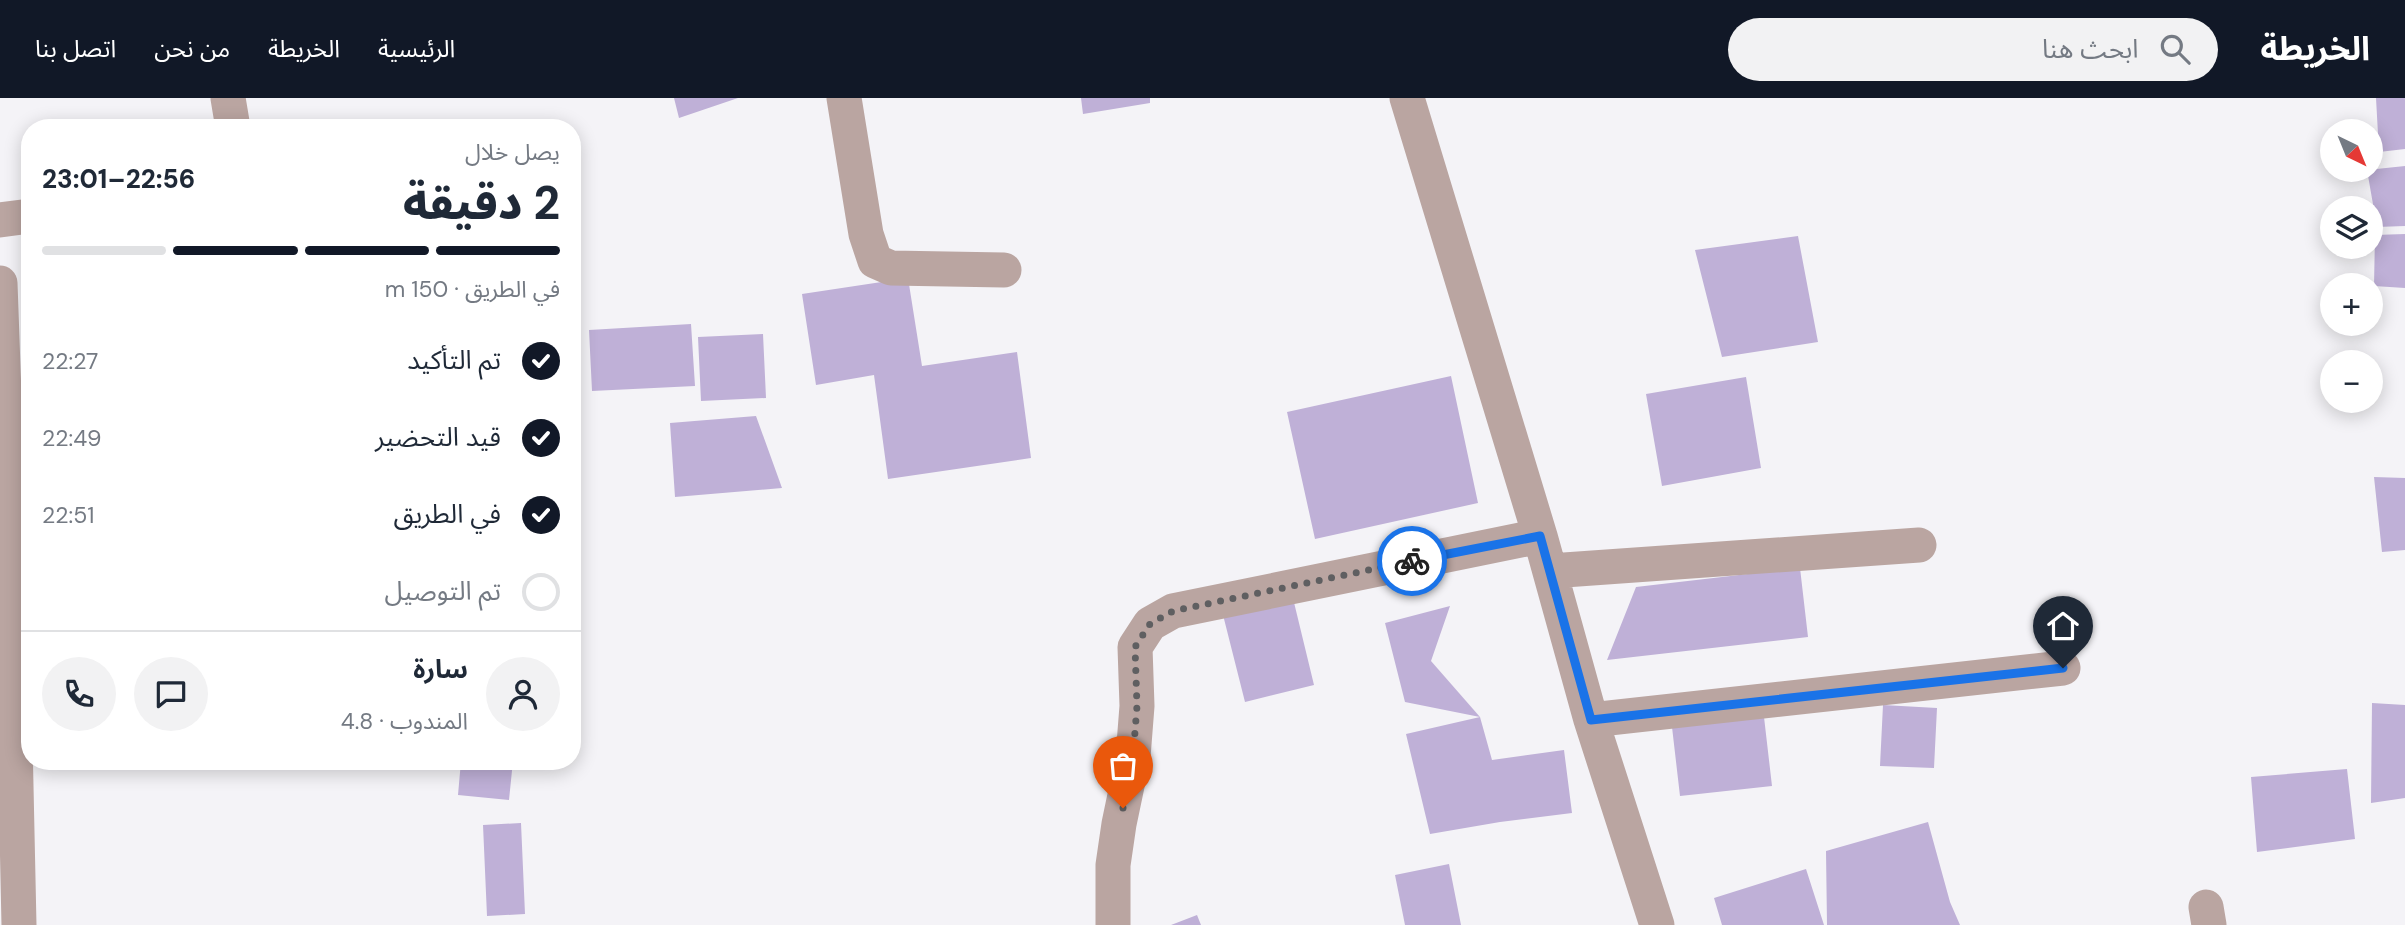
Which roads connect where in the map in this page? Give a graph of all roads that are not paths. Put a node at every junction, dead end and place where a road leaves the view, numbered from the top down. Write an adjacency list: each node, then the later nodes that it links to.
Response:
1 (228, 98): 4 (street)
2 (844, 98): 7 (street)
3 (1407, 98): 9 (street)
4 (232, 119)
5 (21, 217): 6 (street)
6 (0, 220)
7 (1004, 270)
8 (0, 284): 12 (street)
9 (1540, 536): 11 (street); 16 (street)
10 (1919, 545): 11 (street)
11 (1550, 570): 14 (street)
12 (21, 648): 15 (street)
13 (2063, 668): 14 (street)
14 (1591, 720): 17 (street)
15 (13, 912)
16 (1113, 925)
17 (1657, 925)

